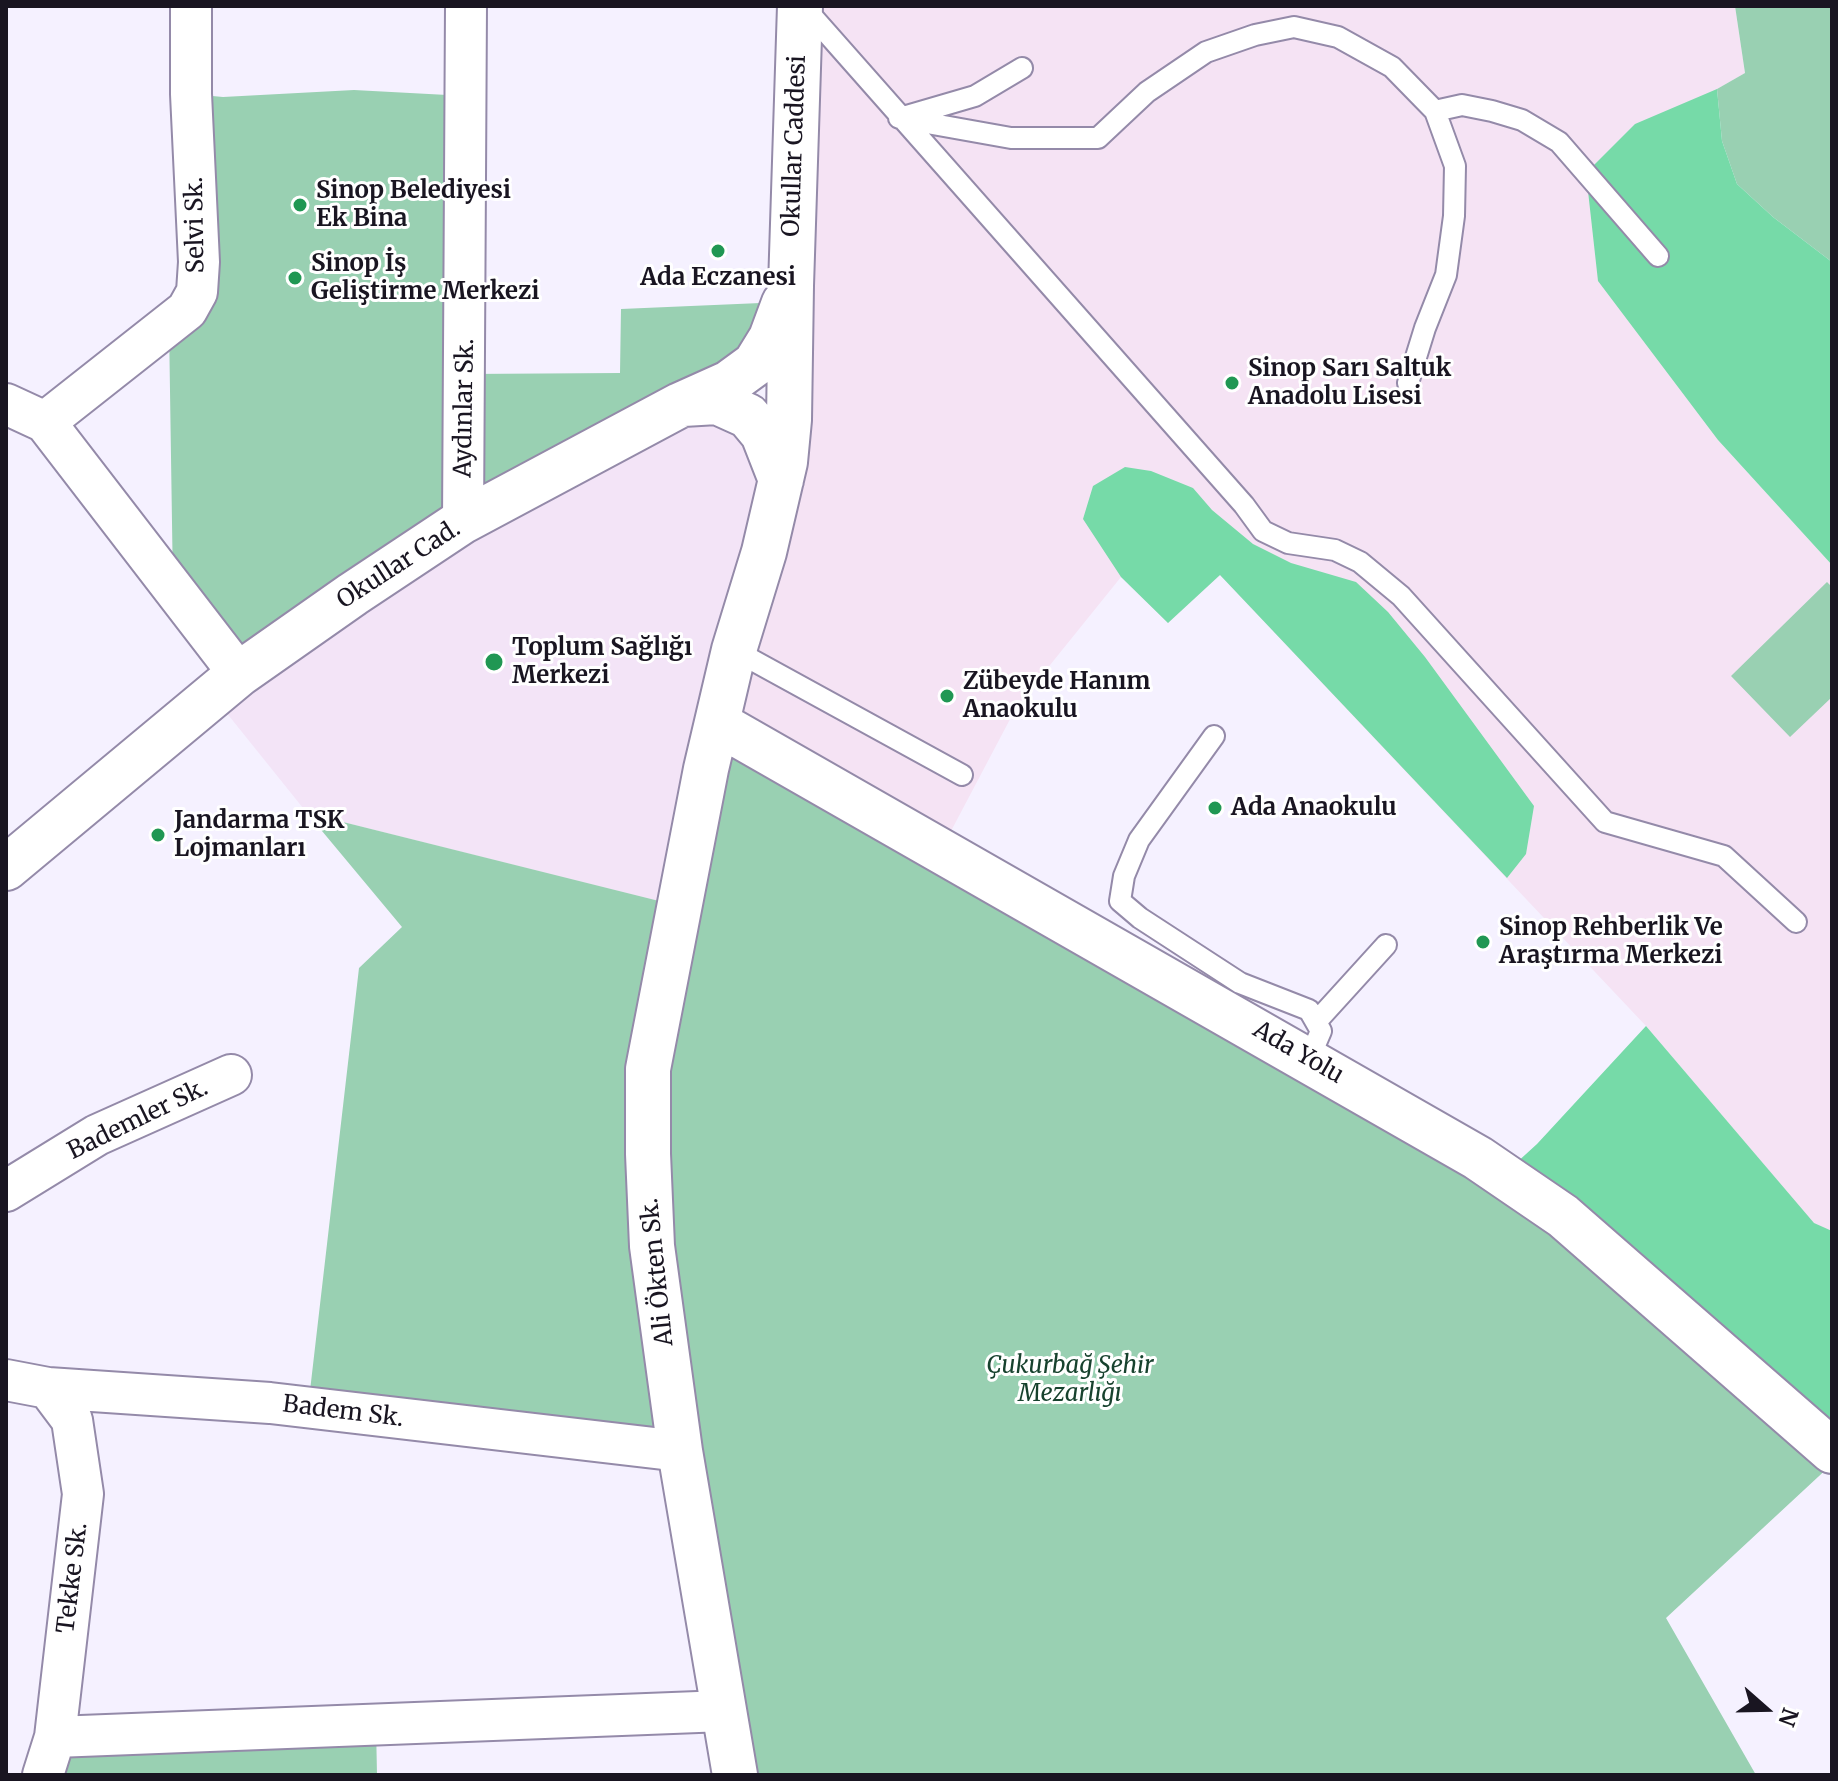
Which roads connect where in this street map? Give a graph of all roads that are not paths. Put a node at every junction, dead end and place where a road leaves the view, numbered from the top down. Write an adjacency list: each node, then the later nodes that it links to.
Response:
1 (191, 6): 12 (street, Selvi Sk.)
2 (466, 6): 14 (street, Aydınlar Sk.)
3 (802, 6): 6 (lane); 8 (street, Okullar Caddesi)
4 (1022, 68): 6 (lane)
5 (1435, 111): 6 (lane); 7 (lane); 9 (lane)
6 (899, 118): 21 (lane)
7 (1658, 256)
8 (791, 286): 11 (street, Okullar Cad.); 13 (street, Okullar Caddesi)
9 (1408, 383)
10 (6, 404): 12 (street)
11 (680, 405): 13 (street); 14 (street, Okullar Cad.)
12 (45, 422): 16 (street)
13 (781, 480): 15 (street, Ali Ökten Sk.)
14 (463, 521): 16 (street, Okullar Cad.)
15 (734, 650): 17 (street, Ali Ökten Sk.); 19 (lane)
16 (239, 674): 20 (street, Okullar Cad.)
17 (717, 723): 23 (street, Ada Yolu); 28 (street, Ali Ökten Sk.)
18 (1214, 736): 23 (lane)
19 (962, 775)
20 (6, 868)
21 (1796, 922)
22 (1386, 945): 23 (lane)
23 (1312, 1040): 29 (street, Ada Yolu)
24 (231, 1075): 25 (street, Bademler Sk.)
25 (6, 1191)
26 (6, 1380): 27 (street, Badem Sk.)
27 (48, 1388): 28 (street, Badem Sk.); 31 (street, Tekke Sk.)
28 (680, 1451): 30 (street, Ali Ökten Sk.)
29 (1832, 1451)
30 (724, 1711): 31 (street); 33 (street, Ali Ökten Sk.)
31 (55, 1737): 32 (street, Tekke Sk.)
32 (43, 1775)
33 (735, 1775)

